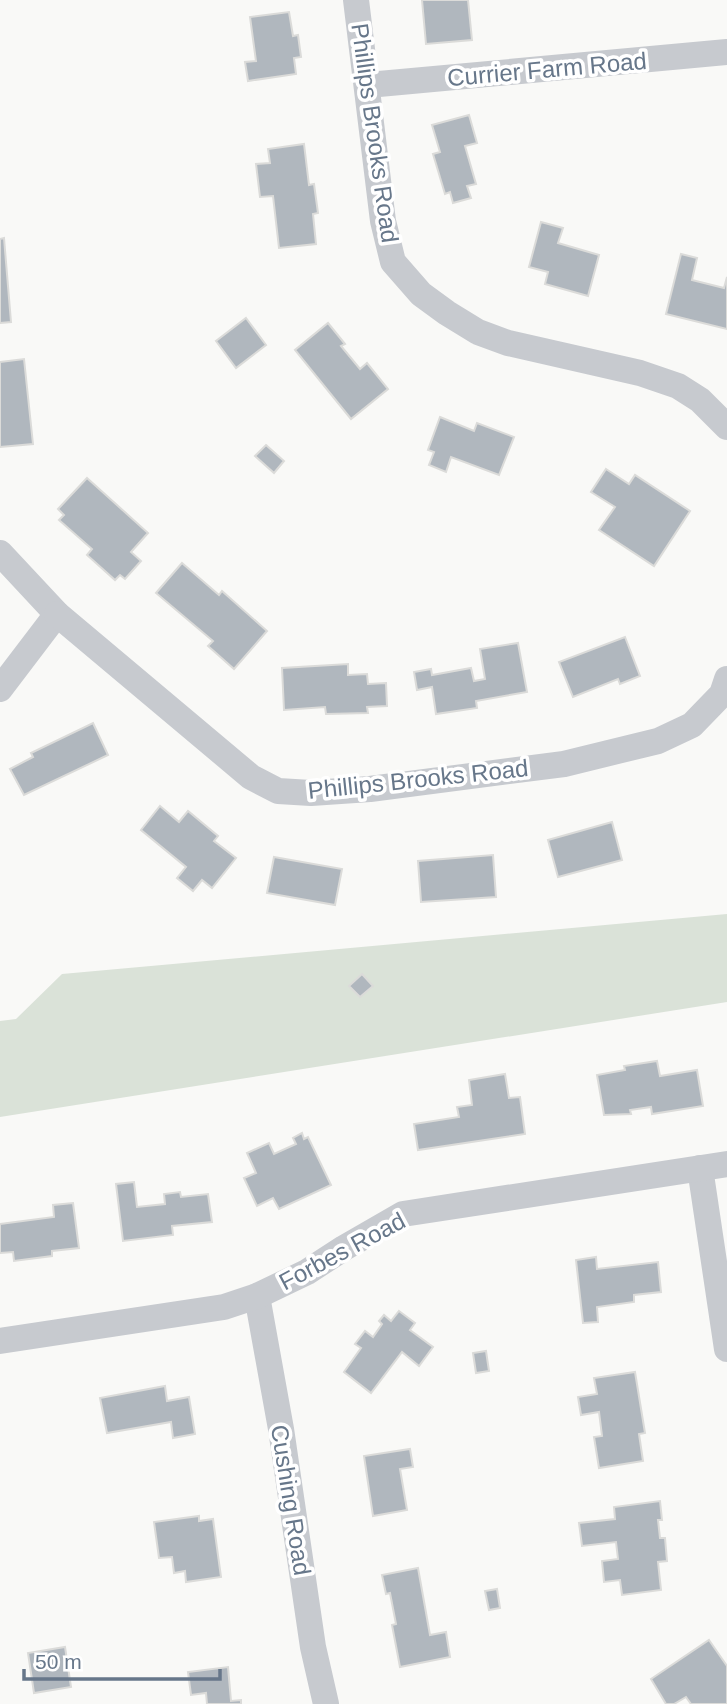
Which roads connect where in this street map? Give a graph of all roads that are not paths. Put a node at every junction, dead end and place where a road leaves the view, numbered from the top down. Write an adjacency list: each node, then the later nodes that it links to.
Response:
1 (356, 0): 3 (street, Phillips Brooks Road)
2 (727, 52): 3 (street, Currier Farm Road)
3 (368, 85): 4 (street, Phillips Brooks Road)
4 (727, 427)
5 (0, 553): 6 (street, Phillips Brooks Road)
6 (57, 614): 7 (street, Phillips Brooks Road); 8 (street)
7 (727, 680)
8 (0, 689)
9 (727, 1164): 10 (street, Forbes Road)
10 (700, 1168): 11 (street, Forbes Road); 13 (street)
11 (257, 1296): 12 (street, Forbes Road); 14 (street, Cushing Road)
12 (0, 1341)
13 (727, 1349)
14 (326, 1704)

